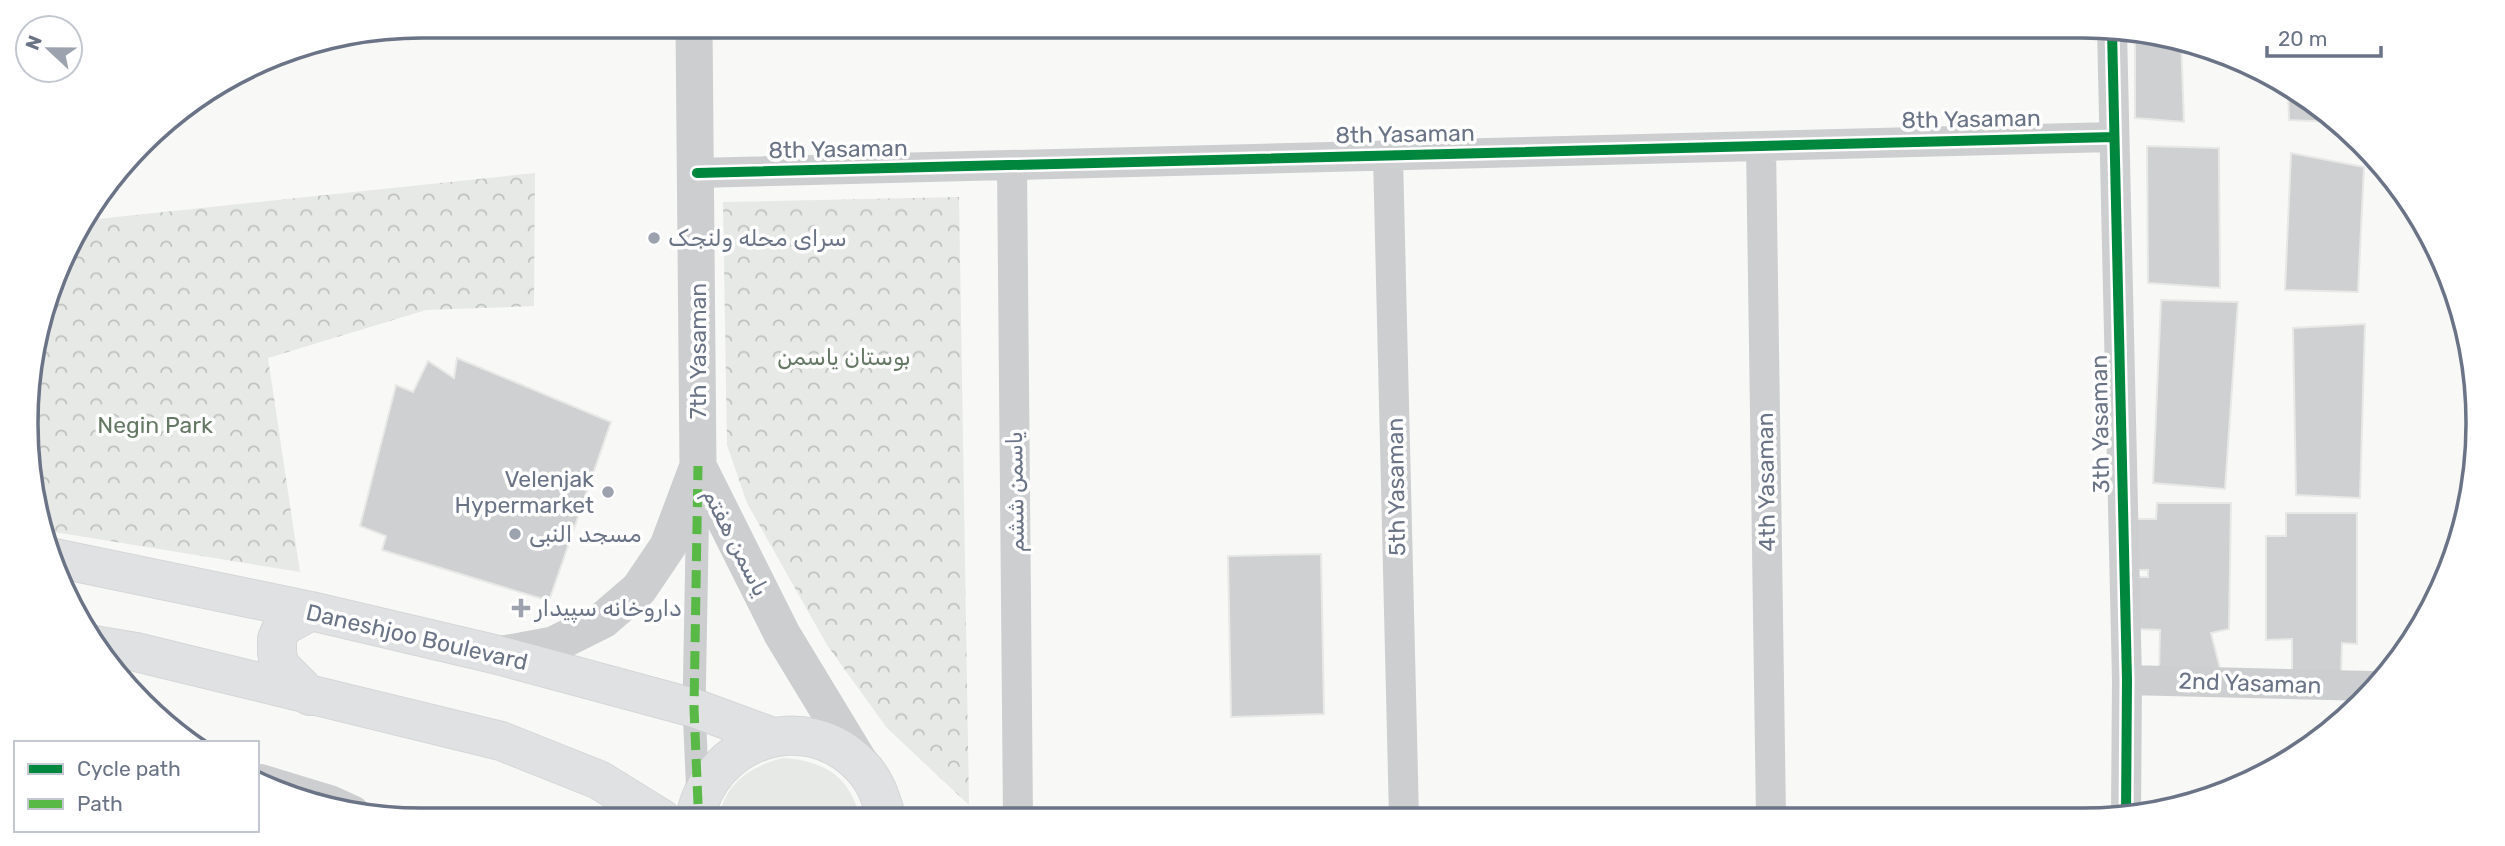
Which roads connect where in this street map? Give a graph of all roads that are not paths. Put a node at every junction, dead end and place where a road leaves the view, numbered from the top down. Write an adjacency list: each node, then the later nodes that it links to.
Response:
1 (694, 38): 7 (street, 7th Yasaman)
2 (2112, 40): 3 (street, 3th Yasaman)
3 (2114, 137): 4 (street, 8th Yasaman); 13 (street, 3th Yasaman)
4 (1761, 146): 5 (street, 8th Yasaman); 27 (street, 4th Yasaman)
5 (1388, 156): 6 (street, 8th Yasaman); 26 (street, 5th Yasaman)
6 (1012, 165): 7 (street, 8th Yasaman); 25 (street, یاسمن ششم)
7 (696, 173): 8 (street, 7th Yasaman)
8 (698, 466): 12 (street, یاسمن هفتم); 16 (street); 18 (street, یاسمن هفتم)
9 (64, 560): 10 (main road, Daneshjoo Boulevard)
10 (311, 611): 12 (main road, Daneshjoo Boulevard); 15 (main road)
11 (111, 648): 15 (main road)
12 (498, 655): 16 (main road, Daneshjoo Boulevard)
13 (2127, 680): 14 (street, 2nd Yasaman); 19 (street, 3th Yasaman)
14 (2363, 686)
15 (310, 696): 20 (main road)
16 (694, 708): 17 (main road, Daneshjoo Boulevard); 21 (street)
17 (773, 737): 18 (main road); 22 (main road)
18 (862, 766): 23 (main road); 24 (main road)
19 (2126, 805)
20 (644, 808)
21 (697, 808)
22 (698, 808)
23 (884, 808)
24 (896, 808)
25 (1018, 808)
26 (1404, 808)
27 (1770, 808)

